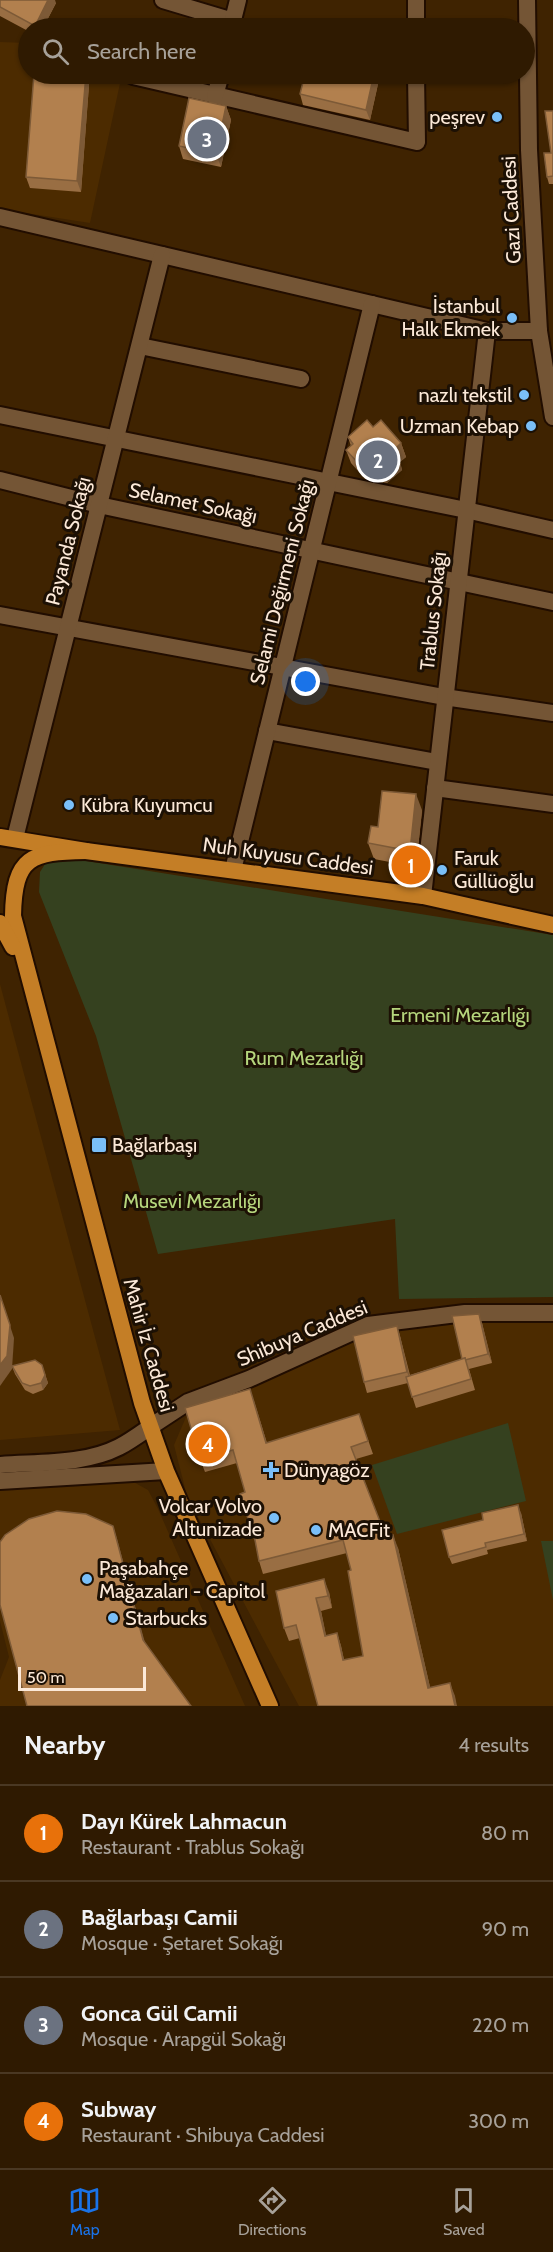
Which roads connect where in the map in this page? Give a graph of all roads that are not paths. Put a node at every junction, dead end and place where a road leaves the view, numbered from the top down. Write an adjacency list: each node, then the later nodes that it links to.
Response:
1 (163, 0): 5 (street)
2 (238, 0): 6 (street)
3 (416, 0): 7 (street)
4 (527, 0): 8 (street, Gazi Caddesi)
5 (213, 18)
6 (234, 18)
7 (416, 18)
8 (527, 18)
9 (166, 84): 13 (street)
10 (218, 84): 13 (street)
11 (416, 84): 13 (street)
12 (528, 84): 18 (street, Gazi Caddesi)
13 (215, 96)
14 (0, 217): 15 (street)
15 (162, 255): 16 (street); 19 (street, Payanda Sokağı)
16 (372, 304): 17 (street); 25 (street, Selami Değirmeni Sokağı)
17 (487, 330): 18 (street); 27 (street, Trablus Sokağı)
18 (540, 331): 22 (street, Gazi Caddesi)
19 (140, 346): 20 (street); 23 (street, Payanda Sokağı)
20 (301, 379)
21 (0, 415): 23 (street)
22 (553, 417)
23 (116, 438): 25 (street); 26 (street, Payanda Sokağı)
24 (0, 480): 26 (street, Selamet Sokağı)
25 (328, 482): 27 (street); 29 (street, Selami Değirmeni Sokağı)
26 (99, 505): 29 (street, Selamet Sokağı); 33 (street, Payanda Sokağı)
27 (466, 510): 28 (street); 30 (street, Trablus Sokağı)
28 (553, 530)
29 (311, 550): 30 (street, Selamet Sokağı); 34 (street, Selami Değirmeni Sokağı)
30 (458, 582): 31 (street, Selamet Sokağı); 35 (street, Trablus Sokağı)
31 (553, 602)
32 (0, 615): 33 (street)
33 (68, 628): 34 (street); 41 (street, Payanda Sokağı)
34 (283, 667): 35 (street); 37 (street, Selami Değirmeni Sokağı)
35 (444, 697): 36 (street); 38 (street, Trablus Sokağı)
36 (553, 713)
37 (267, 730): 38 (street); 43 (street, Selami Değirmeni Sokağı)
38 (437, 762): 39 (street, Trablus Sokağı)
39 (435, 788): 40 (street); 44 (street, Trablus Sokağı)
40 (553, 804)
41 (7, 838): 42 (main road)
42 (86, 851): 43 (main road, Nuh Kuyusu Caddesi); 47 (main road)
43 (233, 870): 44 (main road, Nuh Kuyusu Caddesi)
44 (423, 896): 46 (main road, Nuh Kuyusu Caddesi)
45 (0, 923): 47 (main road)
46 (553, 925)
47 (28, 981): 49 (main road, Mahir İz Caddesi)
48 (553, 1313): 49 (street, Shibuya Caddesi)
49 (150, 1427): 50 (street, Shibuya Caddesi); 51 (main road, Mahir İz Caddesi)
50 (0, 1465)
51 (166, 1471): 52 (street); 53 (main road, Mahir İz Caddesi)
52 (0, 1481)
53 (245, 1655): 54 (street); 55 (main road, Mahir İz Caddesi)
54 (260, 1706)
55 (270, 1706)

